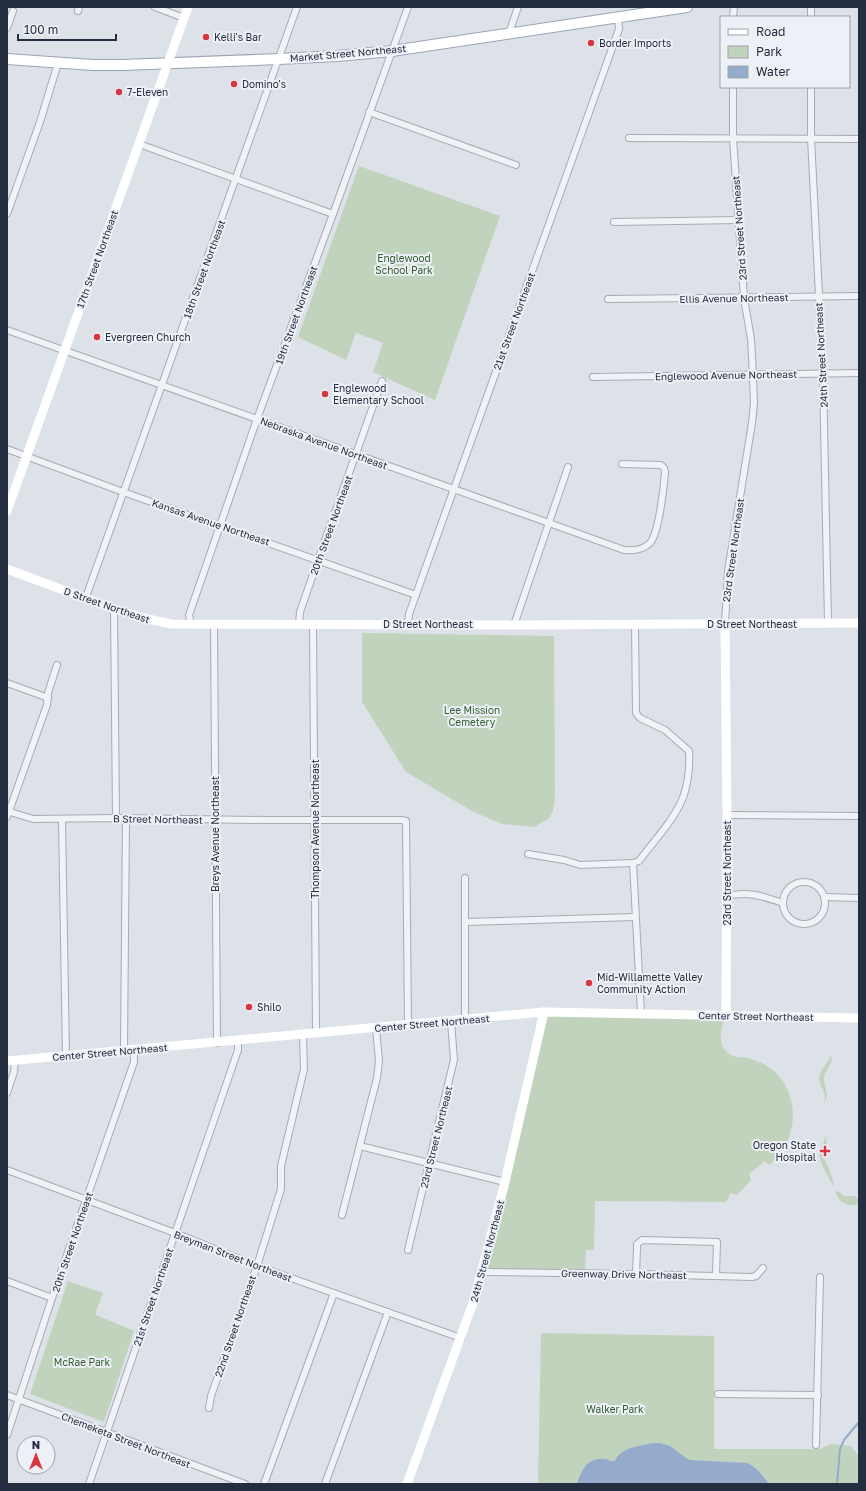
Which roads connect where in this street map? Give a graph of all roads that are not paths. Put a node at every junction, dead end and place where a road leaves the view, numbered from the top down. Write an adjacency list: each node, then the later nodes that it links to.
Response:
1 (155, 7): 9 (street)
2 (188, 7): 9 (street, 17th Street Northeast)
3 (297, 7): 14 (street, 18th Street Northeast)
4 (408, 7): 12 (street, 19th Street Northeast)
5 (518, 7): 11 (street)
6 (687, 7): 8 (main road, Market Street Northeast)
7 (13, 11): 10 (street)
8 (618, 17): 11 (main road, Market Street Northeast); 49 (street, 21st Street Northeast)
9 (184, 18): 16 (street, 17th Street Northeast)
10 (7, 28)
11 (509, 33): 12 (main road, Market Street Northeast)
12 (392, 51): 14 (main road, Market Street Northeast); 19 (street, 19th Street Northeast)
13 (7, 59): 15 (main road, Market Street Northeast)
14 (278, 59): 16 (main road, Market Street Northeast); 26 (street, 18th Street Northeast)
15 (58, 63): 16 (main road, Market Street Northeast); 27 (street)
16 (168, 63): 24 (street, 17th Street Northeast)
17 (733, 88): 21 (street, 23rd Street Northeast)
18 (811, 88): 22 (street, 24th Street Northeast)
19 (370, 112): 25 (street); 28 (street, 19th Street Northeast)
20 (629, 138): 21 (street)
21 (733, 138): 22 (street); 29 (street, 23rd Street Northeast)
22 (811, 138): 23 (street); 32 (street, 24th Street Northeast)
23 (859, 139)
24 (139, 144): 26 (street); 36 (street, 17th Street Northeast)
25 (516, 165)
26 (237, 178): 28 (street); 42 (street, 18th Street Northeast)
27 (7, 214)
28 (333, 214): 43 (street, 19th Street Northeast)
29 (739, 220): 30 (street); 33 (street, 23rd Street Northeast)
30 (614, 222)
31 (859, 296): 32 (street, Ellis Avenue Northeast)
32 (818, 297): 33 (street, Ellis Avenue Northeast); 38 (street, 24th Street Northeast)
33 (744, 298): 34 (street, Ellis Avenue Northeast); 39 (street, 23rd Street Northeast)
34 (608, 299)
35 (7, 330): 36 (street, Nebraska Avenue Northeast)
36 (64, 351): 42 (street, Nebraska Avenue Northeast); 46 (street, 17th Street Northeast)
37 (859, 373): 38 (street, Englewood Avenue Northeast)
38 (823, 374): 39 (street, Englewood Avenue Northeast); 59 (street, 24th Street Northeast)
39 (753, 375): 40 (street, Englewood Avenue Northeast); 67 (street, 23rd Street Northeast)
40 (593, 377)
41 (382, 381): 45 (street, 20th Street Northeast)
42 (162, 386): 43 (street, Nebraska Avenue Northeast); 50 (street, 18th Street Northeast)
43 (258, 420): 45 (street, Nebraska Avenue Northeast); 53 (street, 19th Street Northeast)
44 (7, 449): 46 (street, Kansas Avenue Northeast)
45 (356, 454): 49 (street, Nebraska Avenue Northeast); 54 (street, 20th Street Northeast)
46 (26, 456): 50 (street, Kansas Avenue Northeast); 51 (street, 17th Street Northeast)
47 (622, 464): 52 (street, Nebraska Avenue Northeast)
48 (568, 467): 52 (street)
49 (454, 490): 52 (street, Nebraska Avenue Northeast); 56 (street, 21st Street Northeast)
50 (123, 492): 53 (street, Kansas Avenue Northeast); 57 (street, 18th Street Northeast)
51 (7, 511)
52 (549, 524): 68 (street)
53 (220, 525): 54 (street, Kansas Avenue Northeast); 61 (street, 19th Street Northeast)
54 (318, 560): 56 (street, Kansas Avenue Northeast); 63 (street, 20th Street Northeast)
55 (7, 569): 57 (street, D Street Northeast)
56 (416, 595): 65 (street, 21st Street Northeast)
57 (86, 597): 58 (street, D Street Northeast)
58 (114, 609): 61 (street, D Street Northeast); 75 (street)
59 (828, 623): 60 (street, D Street Northeast); 67 (street, D Street Northeast)
60 (859, 623)
61 (191, 624): 62 (street, D Street Northeast)
62 (214, 624): 63 (street, D Street Northeast); 77 (street, Breys Avenue Northeast)
63 (299, 624): 64 (street, D Street Northeast)
64 (313, 624): 65 (street, D Street Northeast); 79 (street, Thompson Avenue Northeast)
65 (408, 624): 68 (street, D Street Northeast)
66 (635, 624): 67 (street, D Street Northeast); 68 (street, D Street Northeast); 81 (street)
67 (725, 624): 73 (street, 23rd Street Northeast)
68 (514, 625)
69 (57, 665): 71 (street)
70 (7, 683): 71 (street)
71 (48, 699): 72 (street)
72 (8, 813): 78 (street, B Street Northeast)
73 (727, 815): 74 (street); 83 (street, 23rd Street Northeast)
74 (859, 816)
75 (116, 818): 76 (street, B Street Northeast); 78 (street, B Street Northeast)
76 (126, 818): 77 (street, B Street Northeast); 102 (street)
77 (214, 819): 79 (street, B Street Northeast); 100 (street, Breys Avenue Northeast)
78 (62, 820): 103 (street)
79 (315, 820): 95 (street, B Street Northeast); 97 (street, Thompson Avenue Northeast)
80 (528, 854): 81 (street)
81 (633, 863): 87 (street)
82 (465, 878): 88 (street)
83 (727, 896): 86 (street); 91 (street, 23rd Street Northeast)
84 (824, 897): 85 (street); 86 (street); 86 (street)
85 (859, 898)
86 (783, 903)
87 (635, 917): 88 (street); 90 (street)
88 (465, 922): 93 (street)
89 (544, 1012): 90 (street, Center Street Northeast); 93 (street, Center Street Northeast); 109 (street, 24th Street Northeast)
90 (640, 1013): 91 (street, Center Street Northeast)
91 (726, 1015): 92 (street, Center Street Northeast)
92 (859, 1018)
93 (465, 1020): 94 (street, Center Street Northeast)
94 (451, 1022): 95 (street, Center Street Northeast); 107 (street, 23rd Street Northeast)
95 (408, 1025): 96 (street, Center Street Northeast)
96 (376, 1028): 97 (street, Center Street Northeast); 106 (street)
97 (316, 1034): 98 (street, Center Street Northeast)
98 (303, 1035): 99 (street, Center Street Northeast); 114 (street, 22nd Street Northeast)
99 (238, 1041): 100 (street, Center Street Northeast); 112 (street, 21st Street Northeast)
100 (217, 1043): 101 (street, Center Street Northeast)
101 (134, 1049): 102 (street, Center Street Northeast); 110 (street, 20th Street Northeast)
102 (124, 1050): 103 (street, Center Street Northeast)
103 (66, 1056): 104 (street, Center Street Northeast)
104 (11, 1061): 105 (street)
105 (7, 1093)
106 (360, 1146): 107 (street); 111 (street)
107 (429, 1163): 109 (street); 113 (street, 23rd Street Northeast)
108 (7, 1170): 110 (street, Breyman Street Northeast)
109 (505, 1182): 116 (street, 24th Street Northeast)
110 (87, 1200): 112 (street, Breyman Street Northeast); 122 (street, 20th Street Northeast)
111 (342, 1215)
112 (175, 1233): 114 (street, Breyman Street Northeast); 130 (street, 21st Street Northeast)
113 (408, 1250)
114 (257, 1266): 121 (street, Breyman Street Northeast); 129 (street, 22nd Street Northeast)
115 (763, 1268): 118 (street, Greenway Drive Northeast)
116 (482, 1272): 117 (street, Greenway Drive Northeast); 124 (street, 24th Street Northeast)
117 (636, 1274): 118 (street, Greenway Drive Northeast); 118 (street)
118 (716, 1276)
119 (820, 1277): 127 (street)
120 (7, 1281): 122 (street)
121 (334, 1293): 123 (street, Breyman Street Northeast); 135 (street)
122 (52, 1298): 128 (street, 20th Street Northeast)
123 (388, 1312): 124 (street, Breyman Street Northeast); 136 (street)
124 (461, 1338): 137 (street, 24th Street Northeast)
125 (7, 1394): 128 (street, Chemeketa Street Northeast)
126 (718, 1394): 127 (street)
127 (818, 1395): 132 (street)
128 (19, 1399): 130 (street, Chemeketa Street Northeast); 131 (street, 20th Street Northeast)
129 (209, 1408)
130 (106, 1433): 133 (street, Chemeketa Street Northeast); 134 (street, 21st Street Northeast)
131 (7, 1435)
132 (816, 1445)
133 (241, 1483)
134 (89, 1484)
135 (264, 1484)
136 (325, 1484)
137 (407, 1484)

